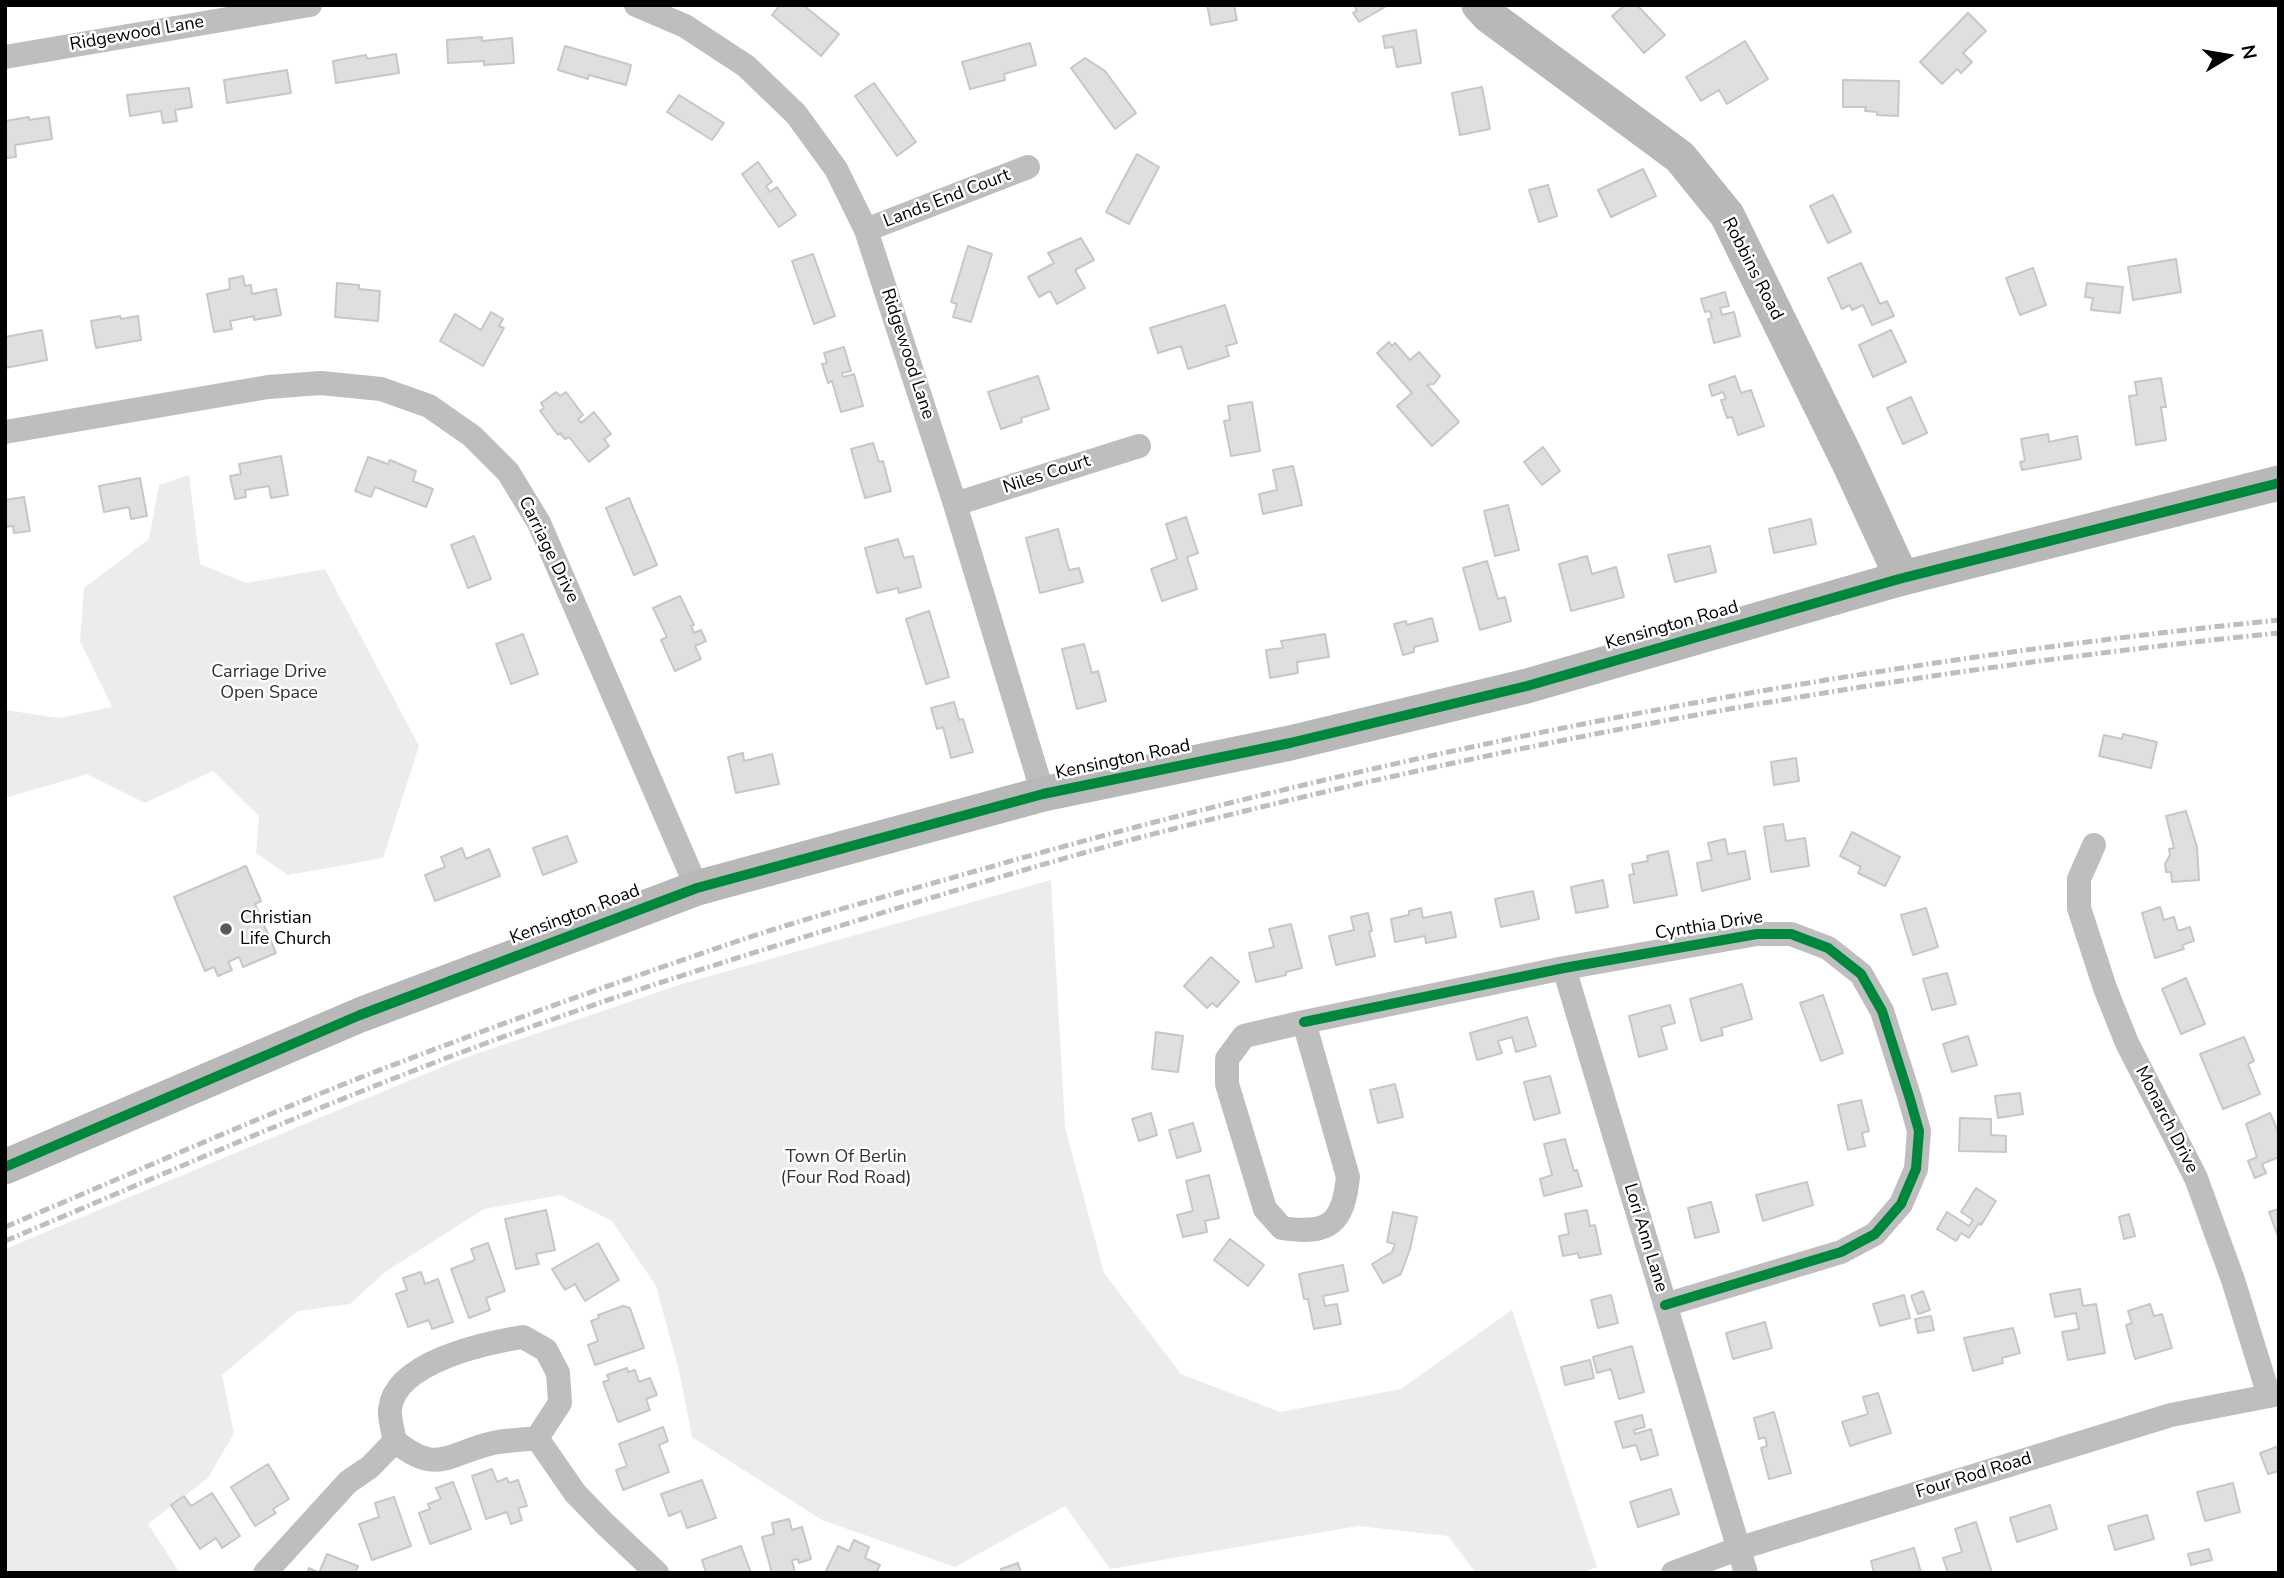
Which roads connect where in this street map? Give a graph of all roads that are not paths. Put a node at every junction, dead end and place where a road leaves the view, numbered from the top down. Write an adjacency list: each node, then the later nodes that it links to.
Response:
1 (310, 5): 4 (street, Ridgewood Lane)
2 (636, 5): 6 (street, Ridgewood Lane)
3 (1492, 9): 11 (street, Robbins Road)
4 (5, 57)
5 (1028, 167): 6 (street, Lands End Court)
6 (866, 230): 10 (street, Ridgewood Lane)
7 (5, 432): 14 (street, Carriage Drive)
8 (1139, 446): 10 (street, Niles Court)
9 (2279, 482): 11 (street, Kensington Road)
10 (956, 504): 12 (street, Ridgewood Lane)
11 (1899, 579): 12 (street, Kensington Road)
12 (1043, 794): 14 (street, Kensington Road)
13 (2094, 845): 19 (street, Monarch Drive)
14 (697, 888): 17 (street, Kensington Road)
15 (1564, 968): 16 (street, Cynthia Drive); 18 (street, Lori Ann Lane); 18 (street, Cynthia Drive)
16 (1304, 1022): 16 (street, Cynthia Drive)
17 (5, 1167)
18 (1665, 1305): 22 (street, Lori Ann Lane)
19 (2274, 1395): 22 (street, Four Rod Road)
20 (537, 1438): 21 (street); 21 (street); 24 (street)
21 (395, 1441): 23 (street)
22 (1737, 1549): 25 (street, Four Rod Road); 26 (street, Lori Ann Lane)
23 (265, 1573)
24 (657, 1573)
25 (1672, 1573)
26 (1746, 1573)

